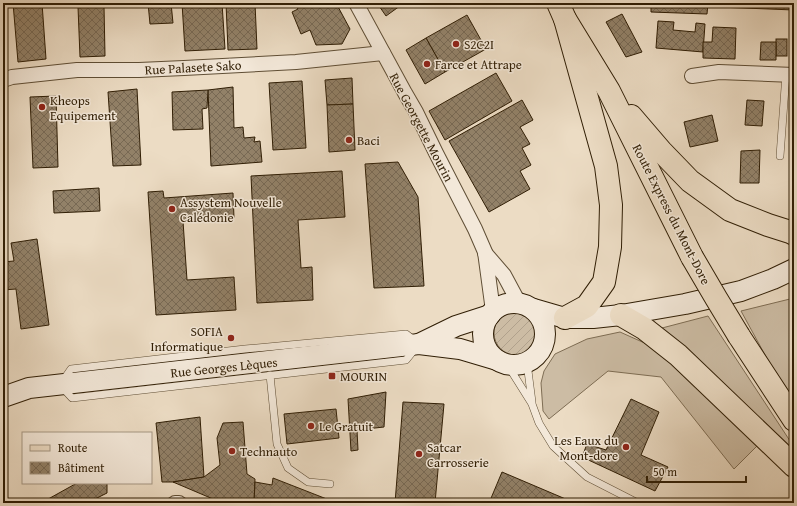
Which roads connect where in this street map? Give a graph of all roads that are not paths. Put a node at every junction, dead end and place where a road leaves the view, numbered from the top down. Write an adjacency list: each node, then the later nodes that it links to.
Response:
1 (356, 3): 3 (street, Rue Georgette Mourin)
2 (562, 11): 7 (main road, Route Express du Mont-Dore); 15 (main road)
3 (383, 53): 6 (street, Rue Palasete Sako); 10 (street, Rue Georgette Mourin)
4 (790, 74): 5 (street); 8 (lane)
5 (692, 76)
6 (3, 80)
7 (609, 91): 9 (main road); 27 (main road, Route Express du Mont-Dore, bridge)
8 (780, 156)
9 (794, 234)
10 (485, 252): 12 (street, Rue Georgette Mourin); 13 (street, Rue Georgette Mourin)
11 (794, 269): 14 (main road)
12 (526, 306): 13 (main road); 15 (main road); 17 (main road)
13 (491, 313): 18 (main road, Rue Georges Lèques); 19 (main road)
14 (622, 315): 16 (main road); 28 (main road)
15 (565, 318): 16 (main road)
16 (593, 318): 17 (main road)
17 (544, 343): 20 (main road)
18 (419, 344): 19 (main road, Rue Georges Lèques); 21 (lane); 23 (main road, Rue Georges Lèques)
19 (502, 362): 20 (main road); 26 (lane)
20 (527, 363): 26 (lane)
21 (270, 375): 23 (lane); 29 (lane)
22 (3, 385): 24 (main road, Rue Georges Lèques)
23 (60, 385): 24 (main road, Rue Georges Lèques)
24 (29, 388): 25 (main road, Rue Georges Lèques)
25 (3, 397)
26 (532, 404): 32 (lane)
27 (794, 420)
28 (794, 466)
29 (330, 484)
30 (175, 503): 31 (street)
31 (179, 503)
32 (638, 503)

